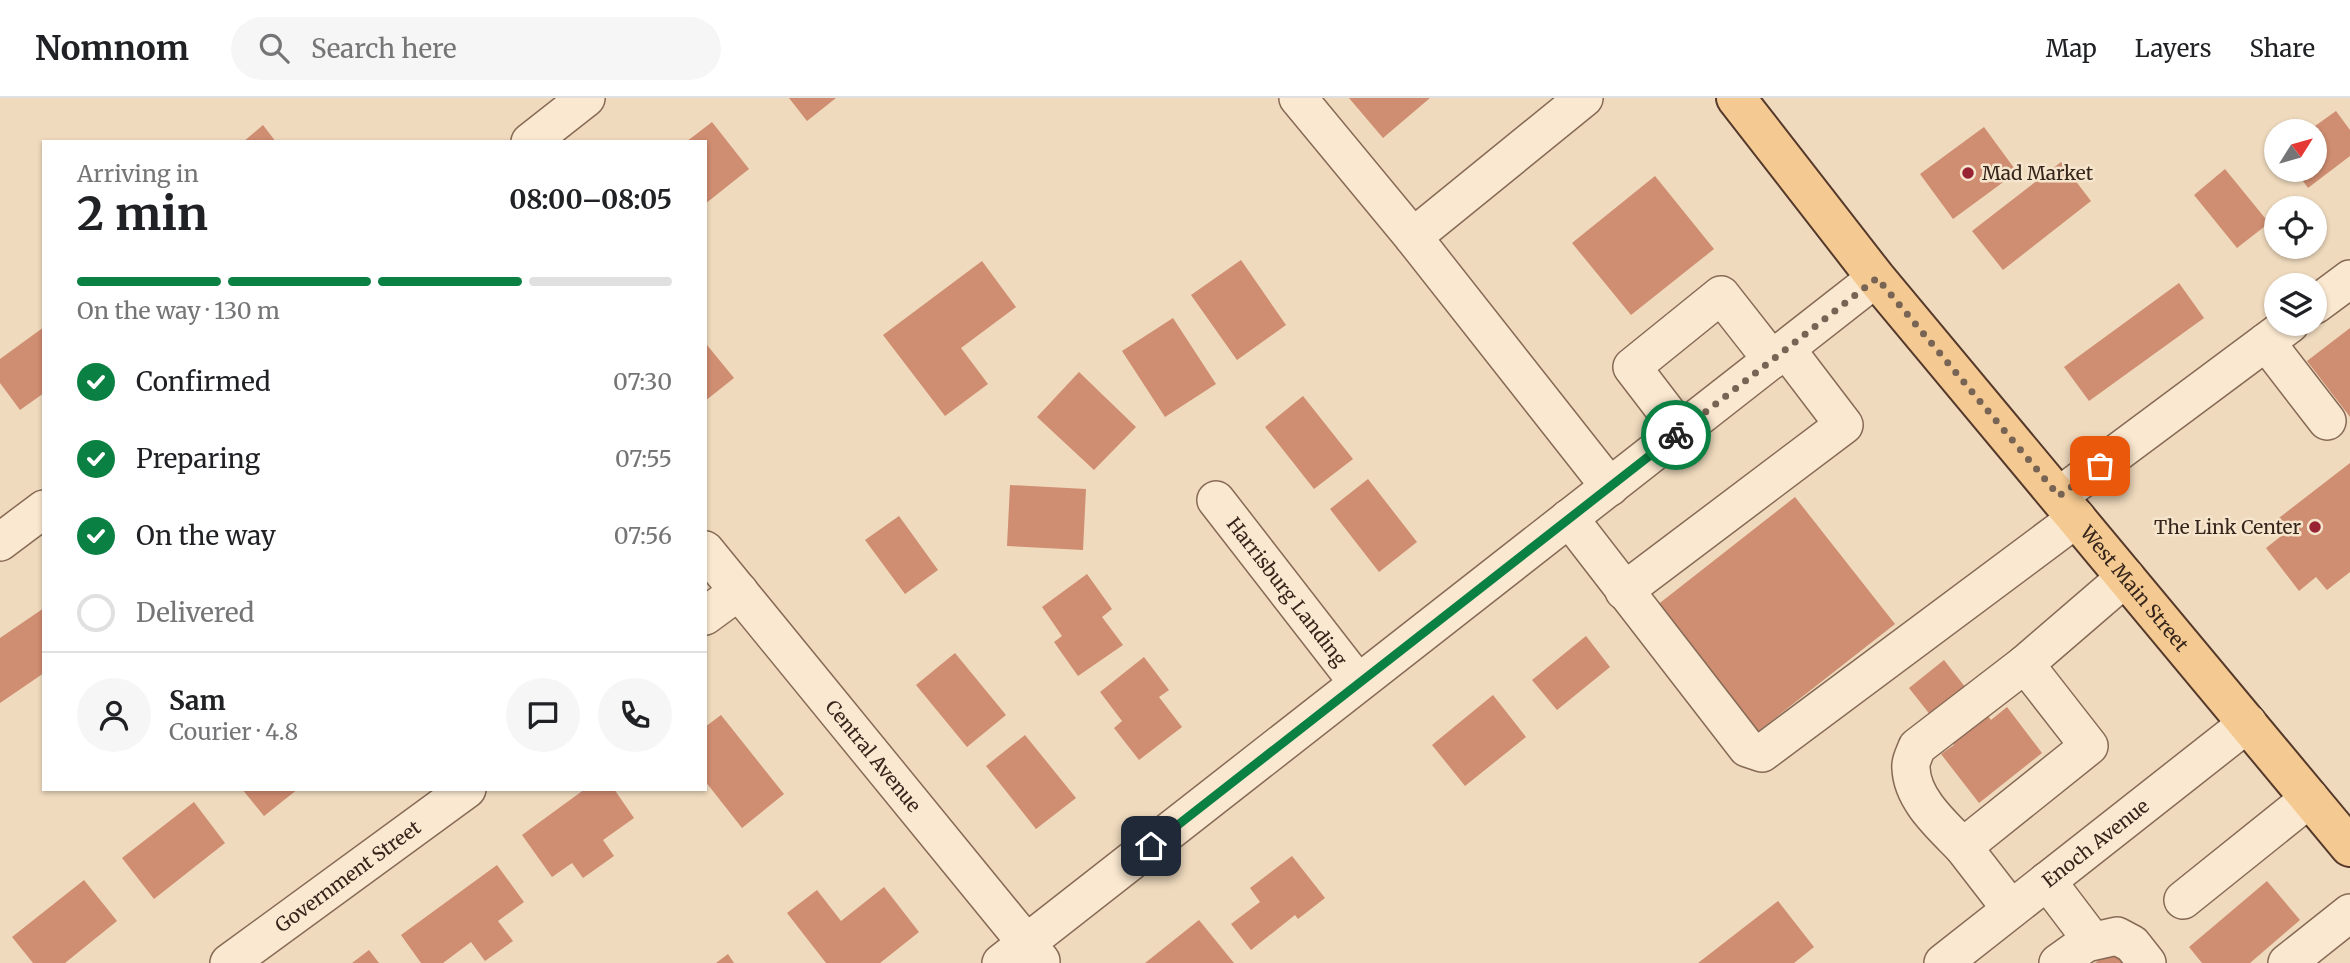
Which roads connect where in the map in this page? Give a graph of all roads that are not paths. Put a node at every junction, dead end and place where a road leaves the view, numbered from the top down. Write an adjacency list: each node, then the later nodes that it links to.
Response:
1 (586, 98): 5 (street)
2 (1298, 98): 6 (street)
3 (1584, 98): 6 (street)
4 (1736, 98): 7 (main road, West Main Street)
5 (533, 140)
6 (1413, 237): 15 (street)
7 (1877, 278): 12 (street); 17 (main road, West Main Street)
8 (2350, 279): 9 (street)
9 (2327, 296)
10 (2274, 336): 17 (street)
11 (2280, 336): 13 (street)
12 (1779, 354): 14 (street); 14 (street); 24 (street)
13 (2327, 421)
14 (1681, 431): 15 (street)
15 (1610, 487): 19 (street)
16 (1216, 500): 27 (street, Harrisburg Landing)
17 (2068, 507): 22 (main road, West Main Street); 24 (street)
18 (42, 510): 20 (street)
19 (1569, 519): 24 (street); 27 (street)
20 (0, 542)
21 (707, 552): 23 (street, Central Avenue)
22 (2126, 577): 26 (street); 28 (main road, West Main Street)
23 (739, 591): 25 (street); 38 (street, Central Avenue)
24 (1624, 591)
25 (707, 615)
26 (2025, 664): 31 (street); 31 (street)
27 (1358, 683): 38 (street)
28 (2248, 723): 30 (main road, West Main Street); 32 (street, Enoch Avenue)
29 (464, 791): 39 (street, Government Street)
30 (2335, 820): 33 (street)
31 (1963, 847): 34 (street)
32 (2047, 881): 34 (street, Enoch Avenue); 37 (street)
33 (2183, 900)
34 (2011, 909): 36 (street, Enoch Avenue)
35 (2350, 913): 42 (street)
36 (1983, 951): 40 (street, Enoch Avenue)
37 (2072, 953): 41 (street)
38 (1024, 957)
39 (229, 963)
40 (1943, 963)
41 (2147, 963)
42 (2287, 963)

